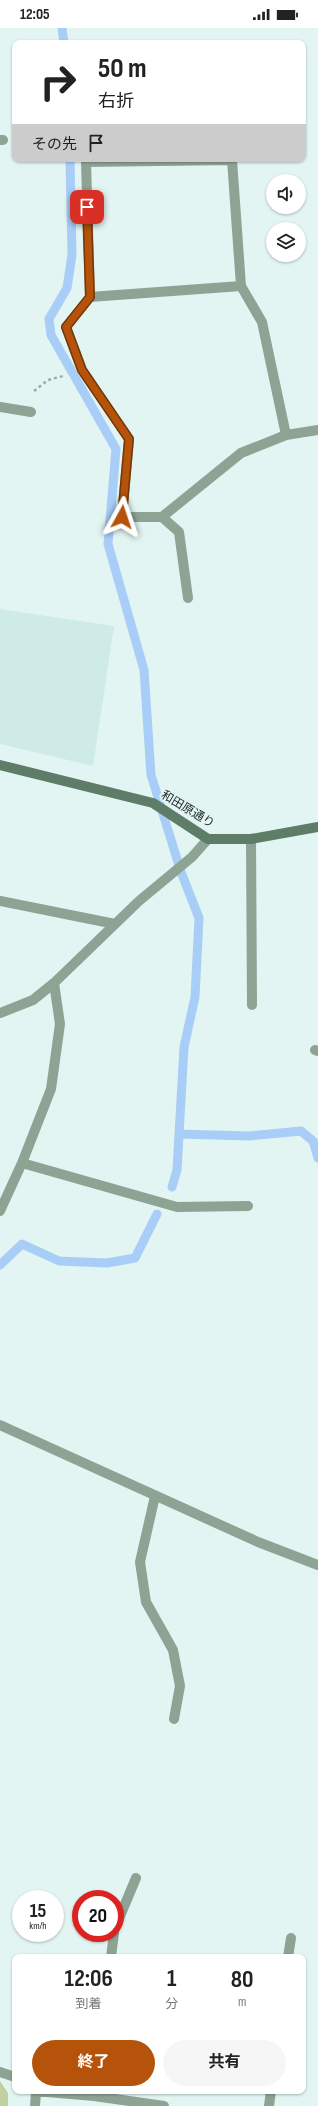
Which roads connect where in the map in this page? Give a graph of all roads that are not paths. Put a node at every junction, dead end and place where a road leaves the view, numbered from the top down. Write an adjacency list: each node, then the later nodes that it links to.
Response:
1 (86, 162): 4 (street)
2 (232, 162): 3 (street)
3 (241, 286): 4 (street); 8 (street)
4 (90, 297): 9 (street)
5 (0, 407): 6 (street)
6 (31, 412)
7 (318, 430): 8 (street)
8 (286, 436): 9 (street)
9 (162, 517): 10 (street)
10 (188, 598)
11 (0, 765): 13 (street, 和田原通り)
12 (318, 827): 14 (street, 和田原通り)
13 (208, 839): 14 (street, 和田原通り); 16 (street)
14 (251, 839): 18 (street)
15 (0, 901): 16 (street)
16 (115, 924): 17 (street)
17 (54, 983): 19 (street); 20 (street)
18 (252, 1005)
19 (0, 1013)
20 (22, 1163): 21 (street); 22 (street)
21 (248, 1206)
22 (0, 1212)
23 (0, 1425): 24 (street)
24 (155, 1496): 25 (street); 26 (street)
25 (318, 1565)
26 (174, 1719)
27 (136, 1878): 28 (street)
28 (124, 1907)
29 (290, 1938): 32 (street)
30 (113, 1942): 31 (street)
31 (111, 1954)
32 (288, 1954)
33 (0, 2072): 34 (street)
34 (12, 2076)
35 (36, 2094): 38 (street)
36 (99, 2094): 39 (street)
37 (271, 2094): 40 (street)
38 (35, 2106)
39 (164, 2106)
40 (269, 2106)

